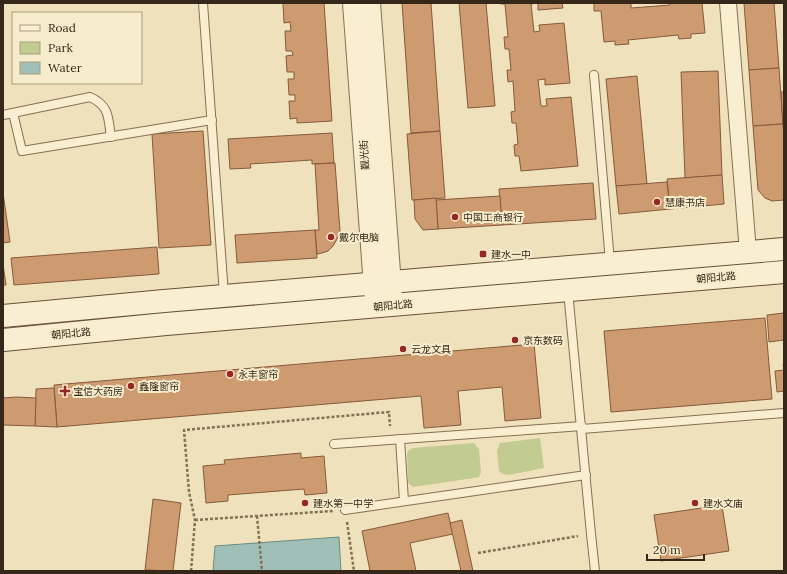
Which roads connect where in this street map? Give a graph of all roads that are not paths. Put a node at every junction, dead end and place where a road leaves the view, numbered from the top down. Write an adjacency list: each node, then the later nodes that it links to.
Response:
1 (203, 3): 8 (lane)
2 (353, 3): 15 (street, 觐光街)
3 (370, 3): 15 (street, 觐光街)
4 (728, 3): 11 (street)
5 (594, 76): 12 (lane)
6 (13, 113): 7 (lane); 9 (lane); 9 (lane)
7 (3, 115)
8 (212, 120): 9 (lane); 18 (lane)
9 (111, 137)
10 (784, 249): 11 (main road)
11 (748, 252): 12 (main road)
12 (614, 263): 13 (main road); 16 (main road)
13 (567, 267): 15 (main road); 17 (main road)
14 (784, 272): 16 (main road, 朝阳北路)
15 (382, 283): 18 (main road); 19 (street, 觐光街)
16 (619, 286): 17 (main road, 朝阳北路)
17 (568, 290): 19 (main road, 朝阳北路); 23 (lane)
18 (224, 296): 20 (main road)
19 (384, 306): 21 (main road, 朝阳北路)
20 (3, 316)
21 (3, 340)
22 (784, 413): 23 (lane)
23 (582, 427): 24 (lane); 26 (lane)
24 (396, 439): 25 (lane); 27 (lane)
25 (334, 444)
26 (586, 475): 27 (lane); 29 (lane)
27 (404, 501): 28 (lane)
28 (345, 510)
29 (596, 571)

